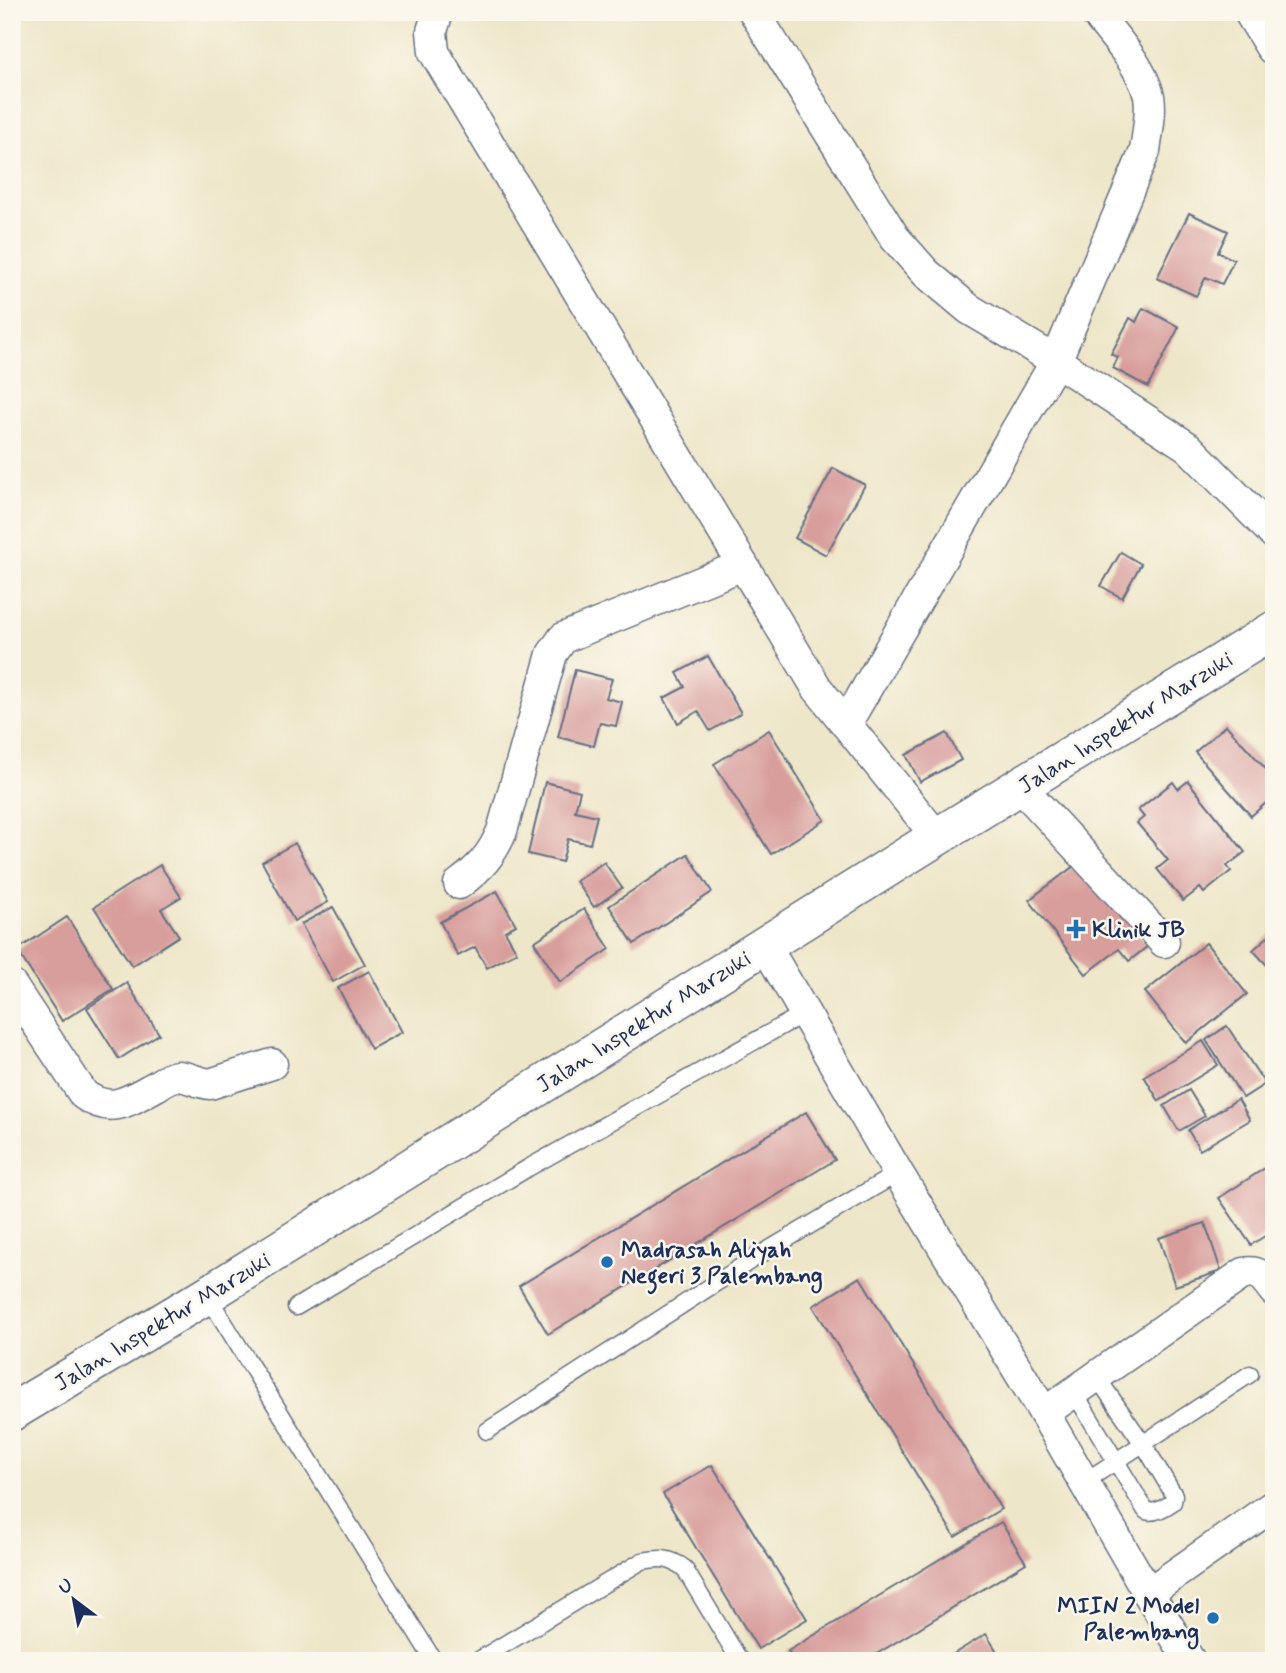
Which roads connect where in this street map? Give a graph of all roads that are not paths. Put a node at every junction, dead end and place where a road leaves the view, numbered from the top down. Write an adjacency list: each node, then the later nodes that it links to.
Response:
1 (439, 12): 8 (street)
2 (754, 12): 6 (street)
3 (1095, 12): 6 (street)
4 (1253, 12): 5 (street)
5 (1274, 46)
6 (1056, 361): 7 (street); 10 (street)
7 (1274, 534)
8 (743, 565): 10 (street); 13 (street)
9 (1274, 630): 11 (street, Jalan Inspektur Marzuki)
10 (846, 724): 12 (street)
11 (1020, 786): 12 (street, Jalan Inspektur Marzuki); 14 (street)
12 (937, 837): 15 (street, Jalan Inspektur Marzuki)
13 (459, 884)
14 (1164, 942)
15 (765, 945): 17 (street); 21 (street, Jalan Inspektur Marzuki)
16 (12, 986): 18 (street)
17 (805, 1013): 19 (street); 22 (lane)
18 (272, 1064)
19 (898, 1173): 26 (street); 27 (lane)
20 (1274, 1291): 24 (street)
21 (207, 1295): 25 (street, Jalan Inspektur Marzuki); 33 (lane)
22 (296, 1307)
23 (1251, 1374): 28 (lane)
24 (1085, 1384): 26 (street); 28 (lane); 29 (lane)
25 (12, 1412)
26 (1044, 1413): 30 (street)
27 (487, 1431)
28 (1144, 1445): 29 (lane); 29 (lane)
29 (1117, 1461): 30 (lane)
30 (1084, 1482): 32 (street)
31 (1274, 1505): 32 (street)
32 (1148, 1593): 36 (street)
33 (434, 1661)
34 (477, 1661): 35 (lane)
35 (740, 1661)
36 (1190, 1661)

